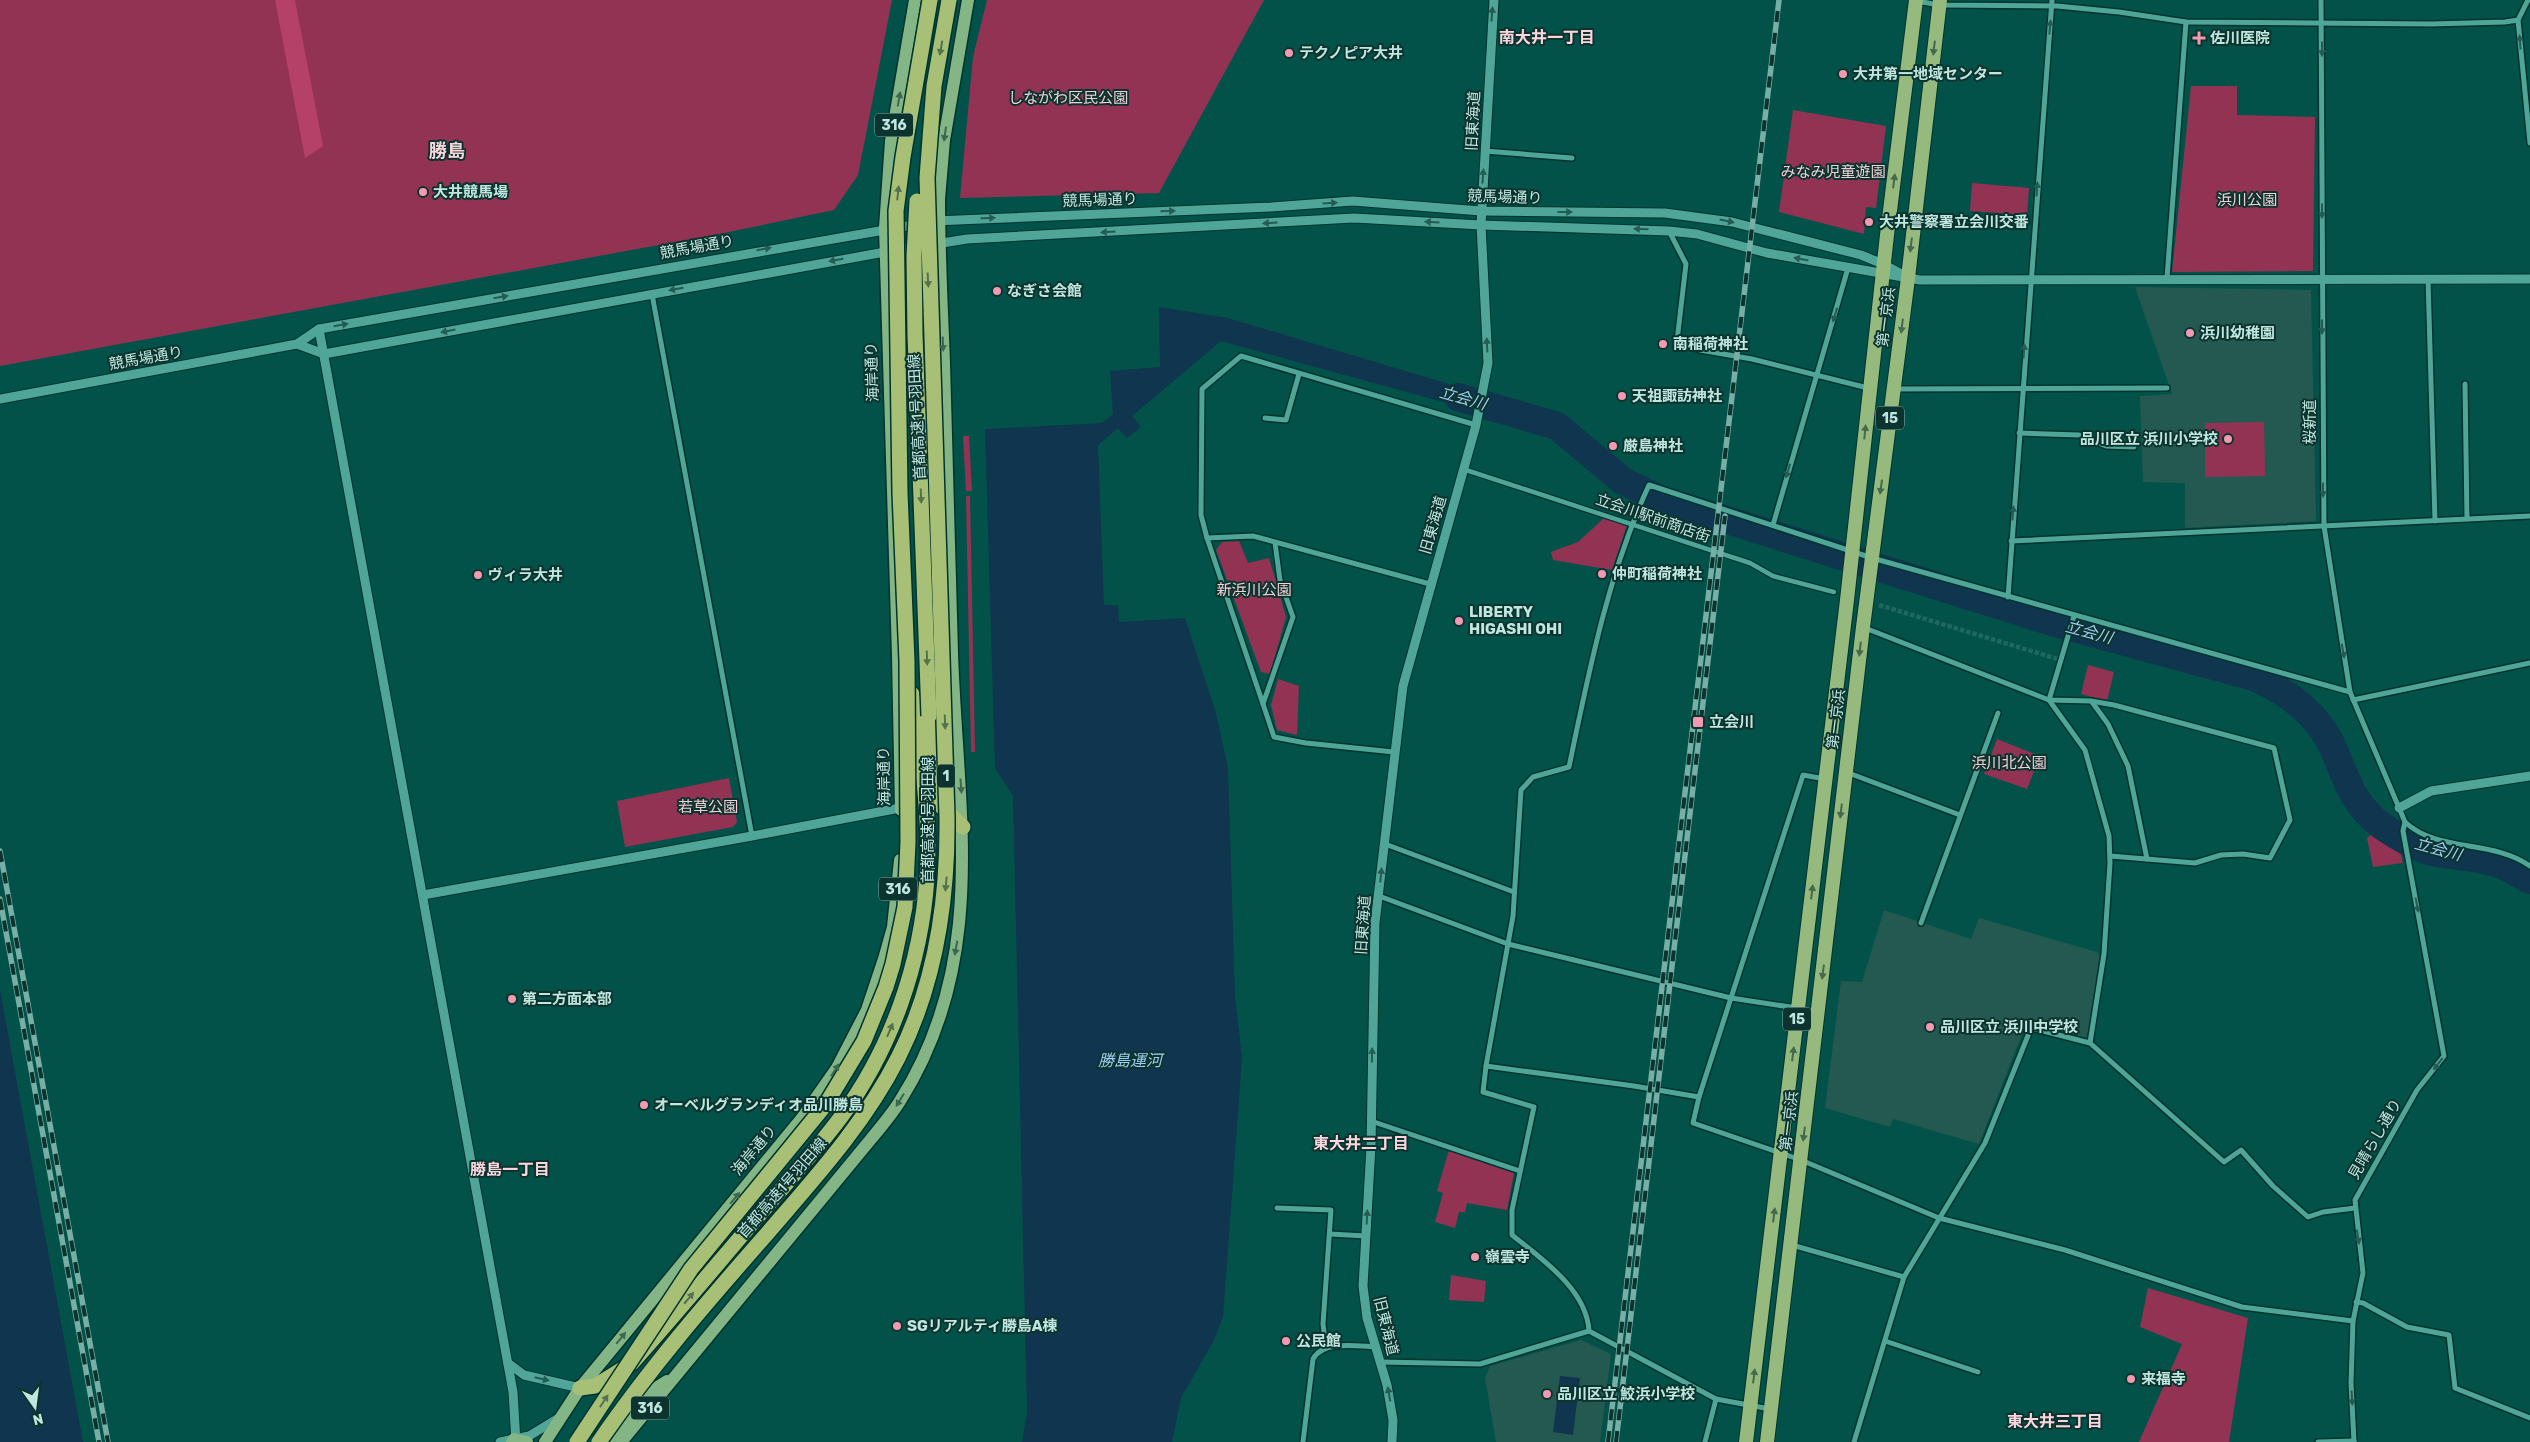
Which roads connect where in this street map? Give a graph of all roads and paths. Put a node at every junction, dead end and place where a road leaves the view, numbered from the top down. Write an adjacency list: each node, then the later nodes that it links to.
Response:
1 (915, 0): 21 (main road, 海岸通り / 316, one-way to 1)
2 (930, 0): 66 (highway, 首都高速1号羽田線, one-way to 2, bridge)
3 (949, 0): 14 (highway, 首都高速1号羽田線 / 1, one-way to 14, bridge)
4 (968, 0): 19 (main road, 316, one-way to 19)
5 (1494, 0): 16 (street, 旧東海道, one-way to 5)
6 (2321, 0): 13 (street, 桜新道)
7 (2528, 0): 11 (street)
8 (1916, 1): 9 (street); 26 (highway, 第一京浜 / 15, one-way to 8)
9 (1940, 2): 10 (street); 27 (highway, 第一京浜 / 15, one-way to 27)
10 (2052, 3): 12 (street); 32 (street, one-way to 10)
11 (2518, 20): 13 (street); 15 (street, one-way to 11)
12 (2186, 22): 13 (street); 28 (street)
13 (2322, 23): 29 (street, 桜新道, one-way to 29)
14 (929, 134): 82 (highway, one-way to 82, bridge); 131 (highway, 首都高速1号羽田線 / 1, one-way to 131, bridge)
15 (2530, 143)
16 (1485, 151): 17 (street); 18 (street, 旧東海道, one-way to 16)
17 (1572, 158)
18 (1481, 211): 19 (street, 競馬場通り, one-way to 18); 20 (street, 旧東海道); 26 (street, 競馬場通り, one-way to 26)
19 (939, 221): 21 (street, 競馬場通り); 23 (main road, 316)
20 (1481, 225): 22 (street, 競馬場通り, one-way to 20); 23 (street, 競馬場通り, one-way to 23); 46 (street, 旧東海道, one-way to 20)
21 (885, 228): 24 (main road, 海岸通り / 316); 34 (street, 競馬場通り, one-way to 21)
22 (1669, 231): 25 (street, 競馬場通り, one-way to 22); 38 (street)
23 (940, 243): 24 (street, 競馬場通り); 82 (main road, 316, one-way to 82)
24 (884, 252): 33 (street, 競馬場通り, one-way to 33); 78 (main road, 海岸通り / 316)
25 (1848, 268): 26 (street, 競馬場通り); 38 (street, one-way to 38)
26 (1883, 269): 27 (street); 40 (highway, 第一京浜 / 15)
27 (1908, 278): 32 (street); 42 (highway, 第一京浜 / 15, one-way to 42)
28 (2167, 278): 29 (street); 32 (street)
29 (2322, 278): 30 (street); 55 (street, 桜新道, one-way to 55)
30 (2428, 279): 31 (street); 52 (street)
31 (2530, 279)
32 (2032, 280): 43 (street, one-way to 32)
33 (652, 293): 36 (street, 競馬場通り, one-way to 36); 84 (street)
34 (319, 329): 35 (street, 競馬場通り); 36 (street)
35 (297, 344): 36 (street); 44 (street, 競馬場通り)
36 (324, 354): 90 (street)
37 (1299, 374): 45 (street); 46 (street); 56 (street)
38 (1816, 375): 40 (street); 54 (street, one-way to 54)
39 (2465, 384): 51 (street)
40 (1870, 388): 59 (highway, 第一京浜 / 15, one-way to 40)
41 (2167, 388): 43 (street)
42 (1894, 389): 43 (street); 60 (highway, 第一京浜 / 15, one-way to 60)
43 (2022, 389): 47 (street)
44 (0, 399)
45 (1265, 418)
46 (1477, 422): 49 (street, 旧東海道)
47 (2018, 433): 48 (street); 57 (street, one-way to 47)
48 (2134, 447)
49 (1463, 468): 53 (street, 立会川駅前商店街); 61 (street, 旧東海道)
50 (2530, 516): 51 (street)
51 (2467, 519): 52 (street)
52 (2435, 521): 55 (street)
53 (1632, 522): 54 (street); 62 (street, 立会川駅前商店街); 89 (street)
54 (1772, 525): 59 (street)
55 (2324, 526): 57 (street); 68 (street, 桜新道, one-way to 68)
56 (1208, 538): 58 (street); 72 (street)
57 (2011, 541): 63 (street)
58 (1274, 543): 61 (street); 72 (street)
59 (1852, 553): 60 (street); 77 (highway, 第一京浜 / 15)
60 (1871, 560): 63 (street); 65 (highway, 第一京浜 / 15)
61 (1430, 584): 74 (street, 旧東海道)
62 (1834, 592)
63 (2008, 597): 64 (street)
64 (2073, 619): 68 (street); 69 (street)
65 (1863, 627): 69 (street); 75 (highway, 第一京浜 / 15, one-way to 75)
66 (907, 661): 120 (highway, one-way to 66, bridge); 130 (highway, 首都高速1号羽田線, one-way to 66, bridge)
67 (2530, 663): 70 (street)
68 (2350, 692): 70 (street, 桜新道)
69 (2049, 700): 71 (street); 86 (street)
70 (2353, 700): 79 (street, 桜新道)
71 (2092, 701): 87 (street); 87 (street)
72 (1263, 704): 74 (street)
73 (1998, 713): 80 (street)
74 (1394, 752): 85 (street, 旧東海道)
75 (1846, 772): 80 (street); 101 (highway, 第一京浜 / 15, one-way to 101)
76 (2530, 776): 79 (street)
77 (1825, 779): 94 (street); 95 (highway, 第一京浜 / 15, one-way to 77)
78 (900, 808): 84 (street); 120 (main road, 海岸通り / 316, one-way to 78)
79 (2399, 808): 81 (street, 桜新道)
80 (1960, 815): 92 (street)
81 (2405, 822): 83 (street, 桜新道); 88 (street)
82 (963, 827): 119 (main road, 316, one-way to 119)
83 (2404, 831): 104 (street, 見晴らし通り, one-way to 104)
84 (752, 836): 90 (street)
85 (1385, 844): 89 (street); 91 (street, 旧東海道, one-way to 85)
86 (2110, 856): 87 (street); 96 (street)
87 (2147, 859)
88 (2530, 866)
89 (1514, 892): 93 (street)
90 (423, 895): 117 (street)
91 (1379, 896): 93 (street); 99 (street, 旧東海道, one-way to 91)
92 (1921, 923)
93 (1508, 944): 94 (street); 97 (street)
94 (1730, 998): 95 (street); 98 (street)
95 (1799, 1008): 100 (highway, 第一京浜 / 15, one-way to 95)
96 (2090, 1043): 104 (street); 105 (street)
97 (1486, 1066): 98 (street); 102 (street)
98 (1698, 1097): 100 (street)
99 (1371, 1121): 102 (street); 107 (street, 旧東海道, one-way to 99)
100 (1782, 1155): 101 (street); 122 (highway, 第一京浜 / 15, one-way to 100)
101 (1801, 1160): 105 (street); 108 (highway, 第一京浜 / 15)
102 (1520, 1171): 112 (street)
103 (1277, 1208): 106 (street)
104 (2355, 1208): 110 (street, 見晴らし通り, one-way to 110)
105 (1939, 1218): 109 (street); 111 (street)
106 (1330, 1234): 107 (street); 114 (street)
107 (1366, 1236): 115 (street, 旧東海道)
108 (1791, 1245): 109 (street); 123 (highway, 第一京浜 / 15)
109 (1904, 1277): 113 (street)
110 (2356, 1302): 111 (street, 見晴らし通り); 125 (street)
111 (2353, 1321): 127 (street, 見晴らし通り, one-way to 127)
112 (1589, 1331): 116 (street); 121 (street)
113 (1884, 1341): 118 (street); 139 (street)
114 (1326, 1347): 115 (street); 134 (street)
115 (1376, 1347): 116 (street, 旧東海道)
116 (1381, 1362): 135 (street, 旧東海道, one-way to 116)
117 (508, 1363): 120 (street, one-way to 120); 126 (street)
118 (1978, 1372)
119 (678, 1374): 132 (main road); 133 (main road, 316)
120 (580, 1388): 124 (main road, 海岸通り / 316)
121 (1716, 1399): 122 (street); 136 (street)
122 (1751, 1406): 123 (street); 137 (highway, 第一京浜 / 15)
123 (1771, 1410): 138 (highway, 第一京浜 / 15)
124 (559, 1418): 126 (street); 129 (main road, 海岸通り / 316)
125 (2530, 1418)
126 (517, 1441): 128 (street)
127 (2354, 1441): 140 (street)
128 (500, 1442)
129 (545, 1442)
130 (578, 1442)
131 (599, 1442)
132 (607, 1442)
133 (621, 1442)
134 (1303, 1442)
135 (1392, 1442)
136 (1705, 1442)
137 (1746, 1442)
138 (1767, 1442)
139 (1854, 1442)
140 (2318, 1442)

